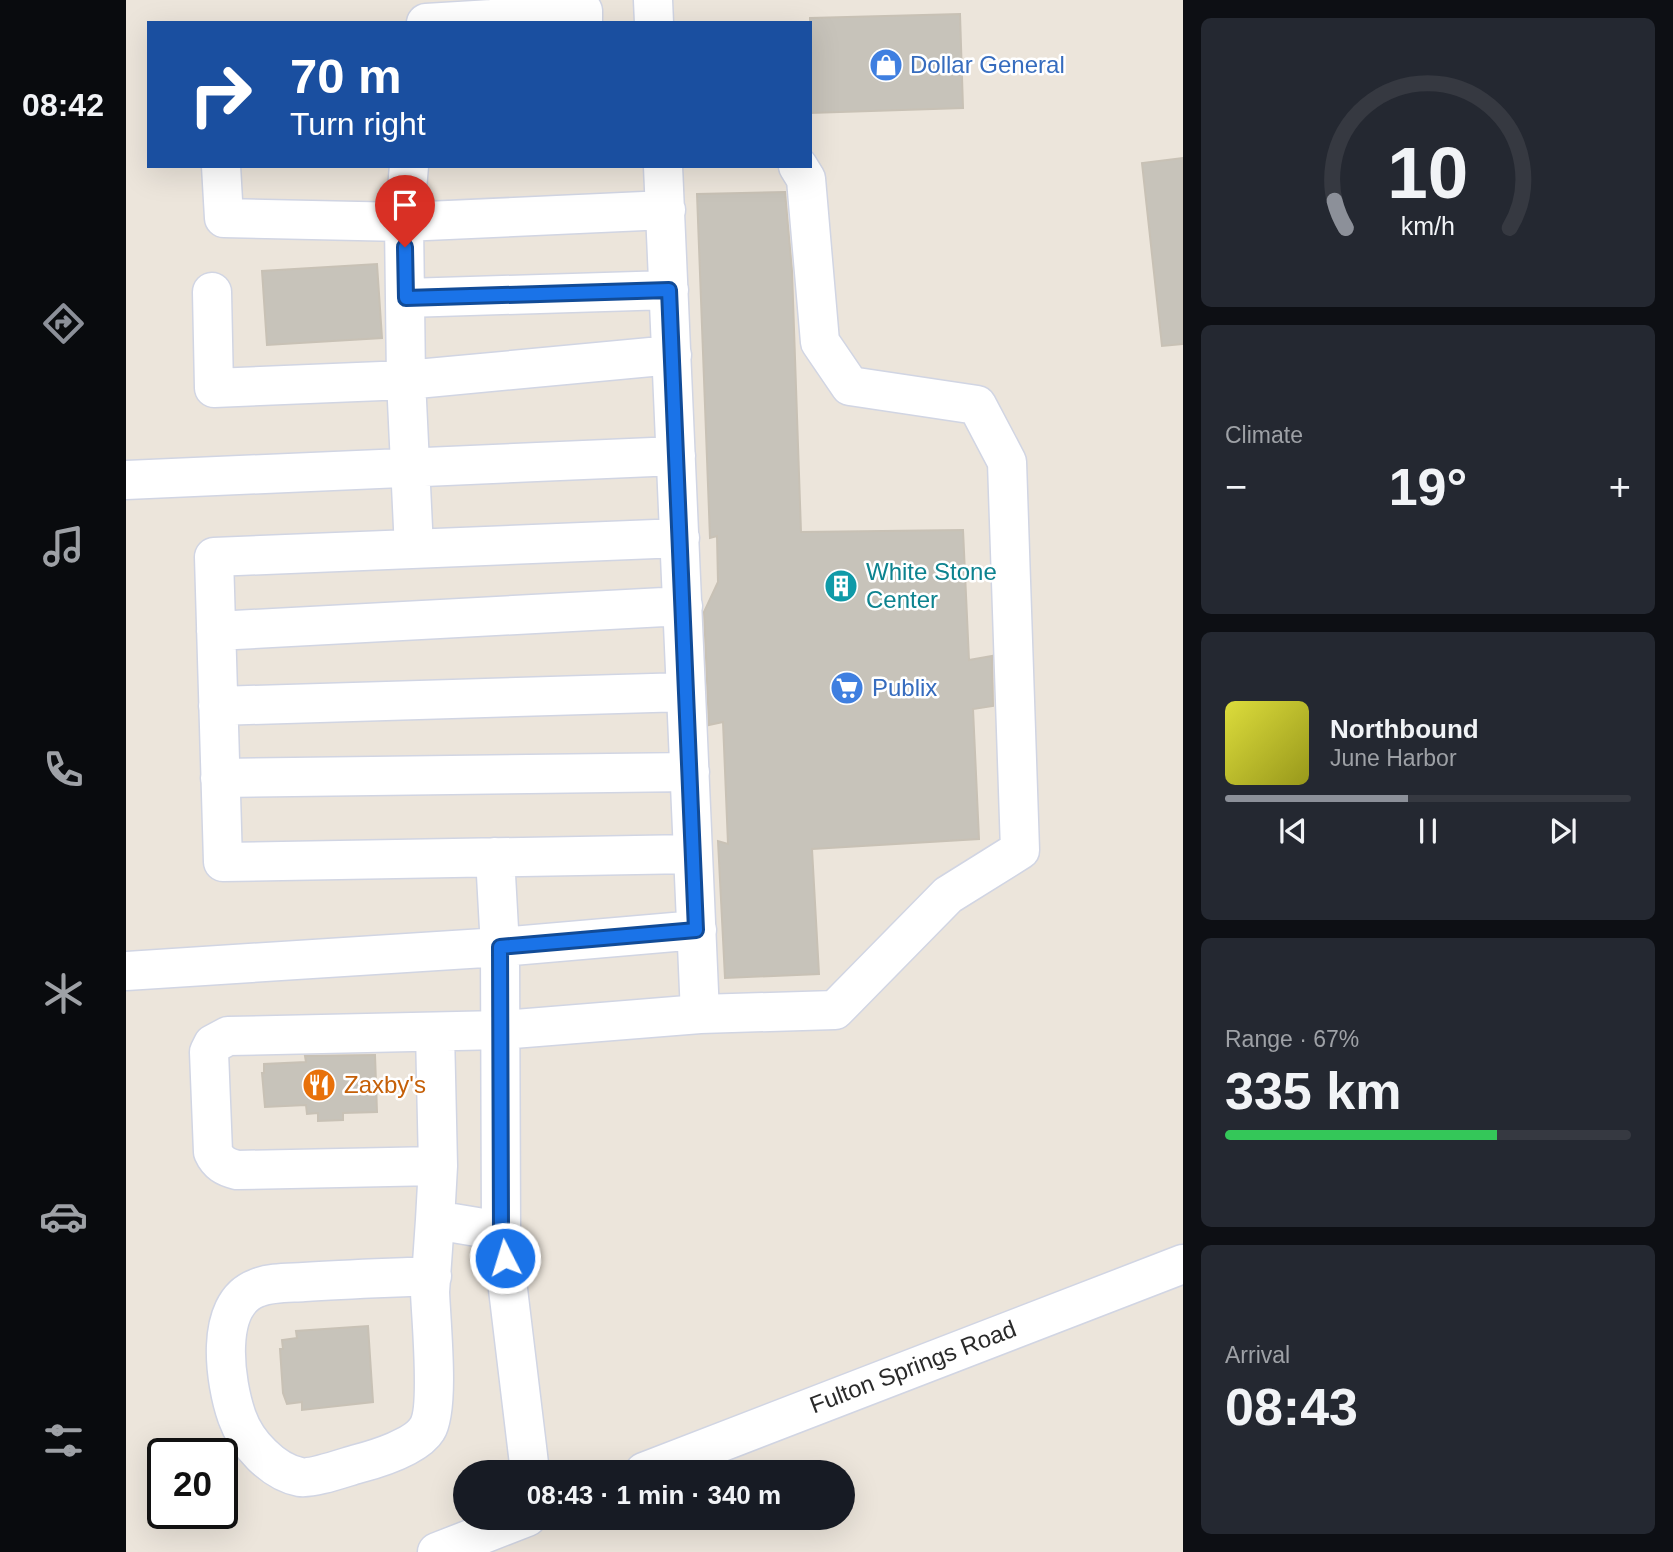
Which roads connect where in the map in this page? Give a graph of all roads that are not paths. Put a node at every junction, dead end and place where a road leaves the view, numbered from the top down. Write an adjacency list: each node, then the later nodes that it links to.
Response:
1 (419, 0): 3 (street)
2 (653, 0): 6 (street)
3 (419, 21)
4 (492, 21): 5 (street)
5 (583, 21)
6 (654, 21)
7 (221, 168): 12 (street)
8 (408, 168): 12 (street)
9 (663, 168): 11 (street)
10 (799, 168): 34 (street)
11 (666, 210): 12 (street); 13 (street)
12 (404, 222): 15 (street)
13 (669, 290): 15 (street); 16 (street)
14 (212, 292): 17 (street)
15 (406, 298): 17 (street)
16 (672, 355): 17 (street); 18 (street)
17 (406, 380): 19 (street)
18 (676, 456): 19 (street); 21 (street)
19 (411, 467): 20 (street); 22 (street)
20 (126, 480)
21 (680, 538): 22 (street); 23 (street)
22 (414, 549): 24 (street)
23 (683, 606): 24 (street); 25 (street)
24 (216, 631): 26 (street)
25 (686, 692): 26 (street); 27 (street)
26 (218, 706): 28 (street)
27 (690, 772): 28 (street); 29 (street)
28 (220, 778): 30 (street)
29 (693, 854): 30 (street); 31 (street)
30 (495, 857): 32 (street)
31 (696, 930): 32 (street); 34 (street)
32 (500, 947): 33 (street); 35 (street)
33 (126, 971)
34 (700, 1014): 35 (street)
35 (502, 1030): 36 (street); 39 (street)
36 (435, 1032): 37 (street); 37 (street)
37 (438, 1166): 38 (street)
38 (435, 1220): 39 (street); 41 (street)
39 (501, 1231): 42 (street)
40 (1183, 1264): 43 (street, Fulton Springs Road)
41 (432, 1276): 41 (street)
42 (529, 1460)
43 (675, 1460)
44 (494, 1530): 45 (street)
45 (437, 1552)

